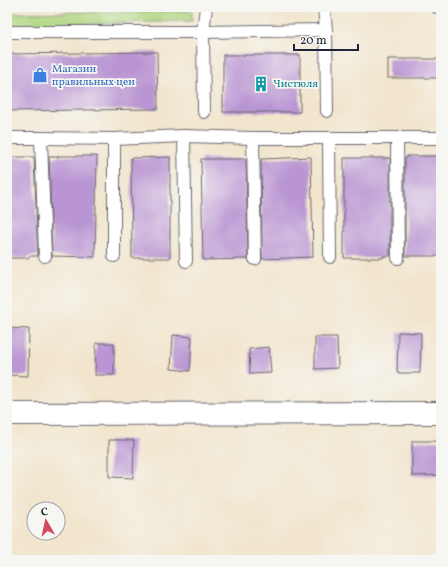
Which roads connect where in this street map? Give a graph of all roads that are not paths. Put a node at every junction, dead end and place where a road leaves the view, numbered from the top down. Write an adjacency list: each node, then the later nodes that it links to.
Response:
1 (206, 7): 7 (lane)
2 (324, 7): 5 (lane)
3 (438, 7): 4 (lane)
4 (441, 8)
5 (326, 30): 7 (lane); 8 (lane)
6 (7, 32): 7 (lane)
7 (203, 32): 9 (lane)
8 (327, 111)
9 (204, 112)
10 (184, 136): 13 (lane); 16 (lane); 23 (lane)
11 (7, 138): 12 (lane)
12 (42, 138): 16 (lane); 18 (lane)
13 (252, 138): 17 (lane); 22 (lane)
14 (397, 138): 15 (lane); 17 (lane); 21 (lane)
15 (441, 138)
16 (114, 139): 19 (lane)
17 (329, 139): 20 (lane)
18 (44, 256)
19 (114, 256)
20 (330, 257)
21 (398, 258)
22 (255, 259)
23 (186, 261)
24 (441, 413): 25 (street)
25 (7, 414)

